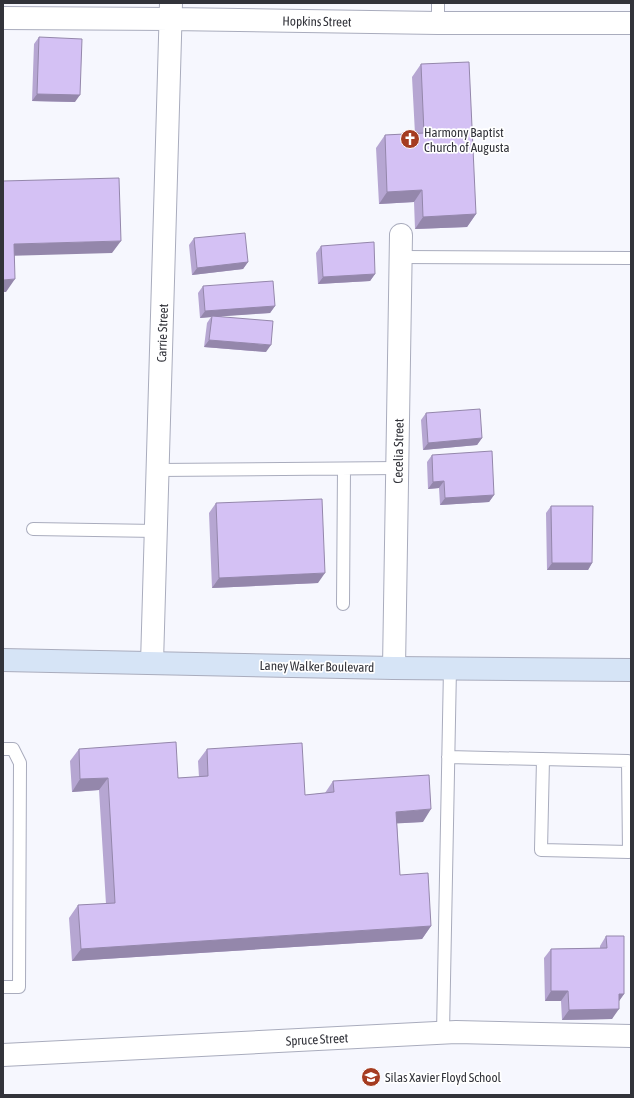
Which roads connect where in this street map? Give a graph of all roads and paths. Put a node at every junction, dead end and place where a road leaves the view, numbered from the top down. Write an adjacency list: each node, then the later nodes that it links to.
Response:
1 (171, 11): 2 (street, Hopkins Street); 3 (street, Hopkins Street); 10 (street, Carrie Street)
2 (438, 13): 4 (street, Hopkins Street)
3 (3, 18)
4 (631, 23)
5 (401, 235): 6 (street, Cecelia Street)
6 (401, 257): 7 (lane); 8 (street, Cecelia Street)
7 (631, 258)
8 (398, 468): 9 (lane); 16 (street, Cecelia Street)
9 (344, 469): 10 (lane); 13 (lane)
10 (158, 470): 12 (street, Carrie Street)
11 (33, 529): 12 (lane)
12 (156, 531): 15 (street, Carrie Street)
13 (343, 604)
14 (3, 660): 15 (main road, Laney Walker Boulevard)
15 (152, 663): 16 (main road, Laney Walker Boulevard)
16 (394, 668): 17 (main road, Laney Walker Boulevard)
17 (450, 668): 18 (main road, Laney Walker Boulevard); 20 (lane)
18 (631, 670)
19 (3, 749): 22 (lane)
20 (448, 757): 21 (lane); 23 (lane)
21 (543, 759): 21 (lane)
22 (3, 987)
23 (443, 1033): 24 (street, Spruce Street); 25 (street, Spruce Street)
24 (631, 1036)
25 (3, 1055)

